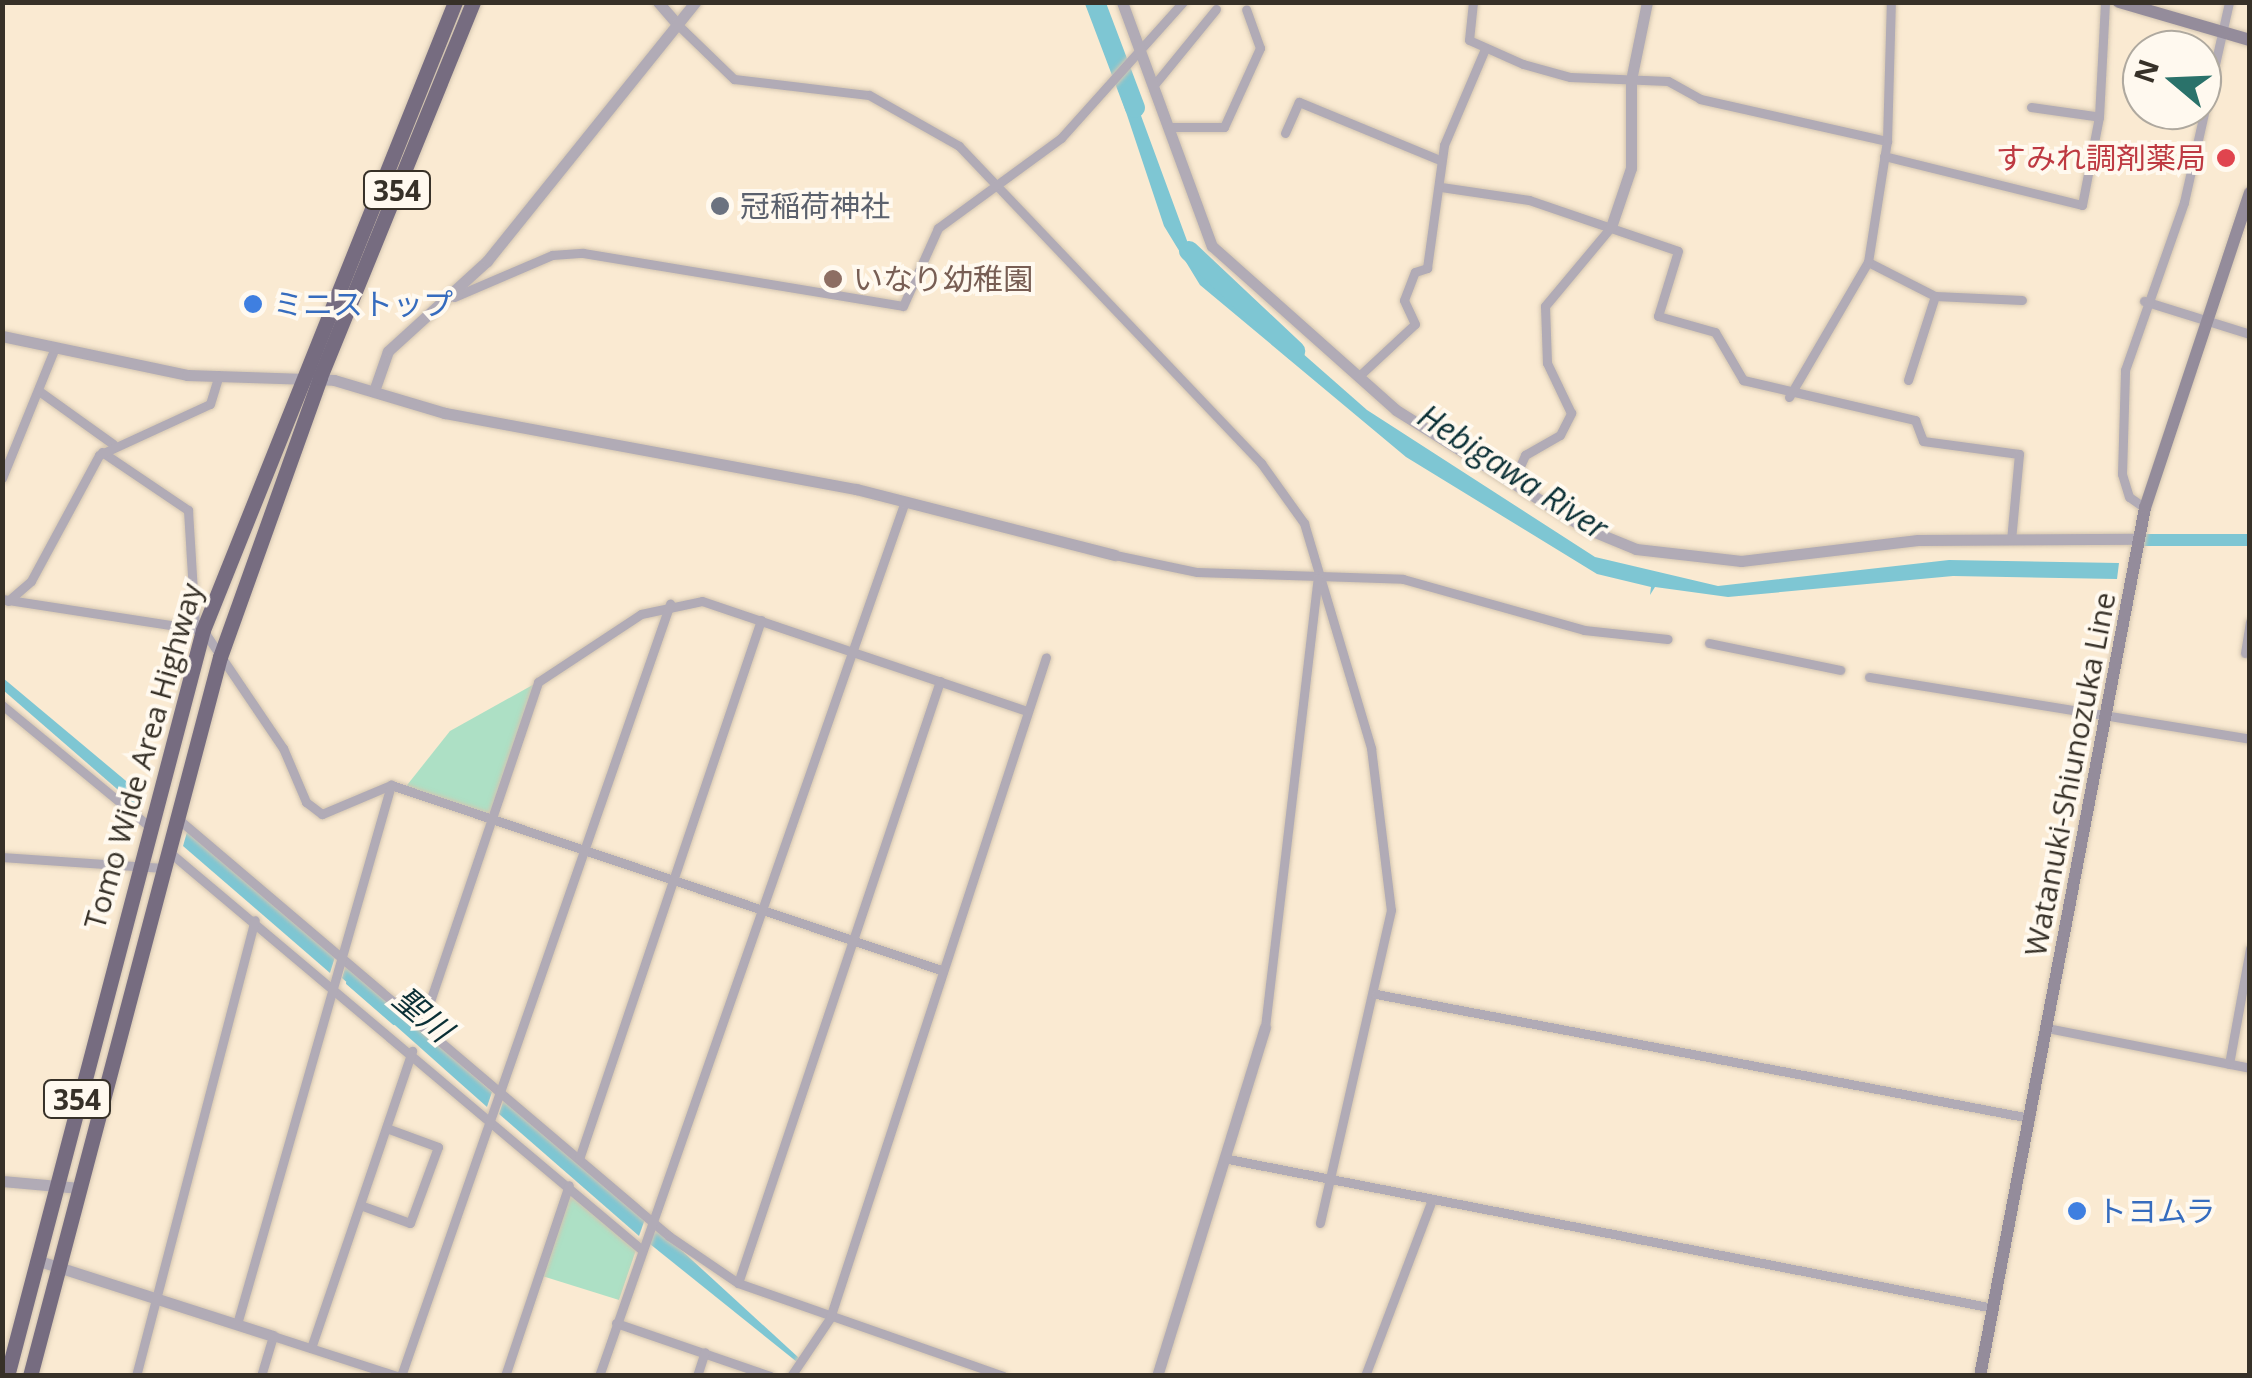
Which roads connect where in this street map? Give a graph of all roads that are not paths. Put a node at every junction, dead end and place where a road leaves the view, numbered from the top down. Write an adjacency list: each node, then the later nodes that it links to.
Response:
1 (454, 2): 43 (highway, Tomo Wide Area Highway / 354)
2 (473, 2): 45 (highway, Tomo Wide Area Highway / 354)
3 (658, 2): 15 (street)
4 (695, 2): 15 (street)
5 (1122, 2): 19 (street)
6 (1183, 2): 19 (street)
7 (1473, 2): 18 (street)
8 (1647, 2): 20 (street)
9 (1891, 2): 26 (street)
10 (2105, 2): 23 (street)
11 (2118, 2): 16 (main road)
12 (2229, 2): 16 (street)
13 (1216, 9): 21 (street)
14 (1246, 9): 24 (street)
15 (678, 24): 29 (street); 35 (street)
16 (2225, 33): 17 (main road); 37 (street)
17 (2250, 40)
18 (1485, 49): 20 (street); 28 (street)
19 (1142, 54): 21 (street); 29 (street)
20 (1631, 80): 26 (street); 32 (street)
21 (1154, 85): 24 (street)
22 (2031, 107): 23 (street)
23 (2094, 116): 27 (street)
24 (1168, 127): 44 (street)
25 (1284, 133): 28 (street)
26 (1887, 141): 27 (street)
27 (1884, 156): 33 (street)
28 (1440, 160): 30 (street)
29 (995, 184): 35 (street); 59 (street)
30 (1441, 186): 32 (street); 44 (street)
31 (2250, 193): 38 (main road, Watanuki-Shiunozuka Line)
32 (1611, 227): 49 (street); 53 (street)
33 (1868, 262): 34 (street); 49 (street)
34 (1935, 296): 36 (street); 46 (street)
35 (454, 297): 48 (street)
36 (2022, 300)
37 (2144, 301): 38 (street); 55 (street)
38 (2205, 319): 39 (street); 55 (main road, Watanuki-Shiunozuka Line)
39 (2250, 334)
40 (2, 336): 41 (street)
41 (54, 350): 42 (street); 47 (street)
42 (219, 375): 43 (street); 50 (street)
43 (302, 376): 45 (street); 64 (highway, Tomo Wide Area Highway / 354)
44 (1359, 376): 53 (street)
45 (320, 377): 48 (street); 70 (highway, Tomo Wide Area Highway / 354)
46 (1908, 380)
47 (39, 391): 50 (street); 52 (street)
48 (374, 391): 54 (street)
49 (1789, 397): 56 (street)
50 (113, 444): 51 (street)
51 (102, 452): 60 (street); 64 (street)
52 (2, 478)
53 (1513, 482): 56 (street)
54 (905, 501): 58 (street); 67 (street)
55 (2145, 508): 57 (main road, Watanuki-Shiunozuka Line)
56 (2012, 540): 57 (street)
57 (2138, 544): 76 (main road, Watanuki-Shiunozuka Line)
58 (1115, 555): 59 (street)
59 (1318, 575): 65 (street); 94 (street); 96 (street)
60 (5, 600): 64 (street)
61 (670, 604): 62 (street); 79 (street); 82 (street)
62 (761, 620): 67 (street); 86 (street)
63 (2250, 622): 68 (street)
64 (199, 628): 70 (street); 81 (highway, Tomo Wide Area Highway / 354)
65 (1668, 639)
66 (1709, 643): 71 (street)
67 (856, 651): 73 (street); 87 (street)
68 (2245, 652)
69 (1046, 657): 75 (street)
70 (220, 658): 78 (street); 80 (highway, Tomo Wide Area Highway / 354)
71 (1840, 670)
72 (1870, 676): 76 (street)
73 (940, 681): 75 (street); 89 (street)
74 (2, 704): 81 (street)
75 (1026, 711): 92 (street)
76 (2107, 720): 77 (street); 97 (main road, Watanuki-Shiunozuka Line)
77 (2250, 739)
78 (391, 784): 79 (street); 91 (street)
79 (493, 818): 82 (street); 95 (street)
80 (176, 819): 83 (highway, Tomo Wide Area Highway / 354); 91 (street)
81 (150, 824): 85 (highway, Tomo Wide Area Highway / 354)
82 (583, 849): 86 (street); 101 (street)
83 (168, 853): 85 (street); 88 (street); 111 (highway, Tomo Wide Area Highway / 354)
84 (2, 857): 85 (street)
85 (140, 861): 109 (highway, Tomo Wide Area Highway / 354)
86 (674, 880): 87 (street); 106 (street)
87 (761, 910): 89 (street); 114 (street)
88 (255, 920): 93 (street); 120 (street)
89 (850, 940): 92 (street); 119 (street)
90 (2250, 949): 99 (street)
91 (342, 960): 93 (street); 95 (street)
92 (940, 970): 122 (street)
93 (335, 984): 98 (street); 124 (street)
94 (1376, 994): 103 (street); 107 (street)
95 (422, 1025): 101 (street)
96 (1265, 1027): 105 (street)
97 (2047, 1028): 99 (street); 103 (main road, Watanuki-Shiunozuka Line)
98 (412, 1052): 102 (street); 104 (street)
99 (2228, 1064): 100 (street)
100 (2250, 1068)
101 (501, 1094): 102 (street); 106 (street)
102 (493, 1117): 110 (street); 133 (street)
103 (2030, 1118): 121 (main road, Watanuki-Shiunozuka Line)
104 (386, 1128): 113 (street); 113 (street)
105 (1228, 1159): 107 (street); 139 (street)
106 (579, 1160): 114 (street)
107 (1331, 1179): 112 (street); 115 (street)
108 (2, 1181): 109 (street)
109 (55, 1183): 111 (street); 117 (highway, Tomo Wide Area Highway / 354)
110 (569, 1186): 116 (street); 134 (street)
111 (80, 1188): 118 (highway, Tomo Wide Area Highway / 354)
112 (1432, 1200): 121 (street); 140 (street)
113 (360, 1205): 126 (street)
114 (651, 1223): 116 (street); 119 (street)
115 (1320, 1223)
116 (644, 1245): 123 (street)
117 (36, 1260): 118 (street); 129 (highway, Tomo Wide Area Highway / 354)
118 (60, 1267): 120 (street); 130 (highway, Tomo Wide Area Highway / 354)
119 (738, 1283): 122 (street)
120 (156, 1298): 124 (street); 131 (street)
121 (1993, 1308): 141 (main road, Watanuki-Shiunozuka Line)
122 (830, 1318): 128 (street); 138 (street)
123 (616, 1323): 127 (street); 135 (street)
124 (237, 1324): 125 (street)
125 (273, 1336): 126 (street); 132 (street)
126 (311, 1348): 133 (street)
127 (705, 1352): 136 (street); 137 (street)
128 (792, 1375)
129 (7, 1376)
130 (30, 1376)
131 (136, 1376)
132 (261, 1376)
133 (399, 1376)
134 (505, 1376)
135 (598, 1376)
136 (697, 1376)
137 (770, 1376)
138 (1002, 1376)
139 (1157, 1376)
140 (1366, 1376)
141 (1980, 1376)

